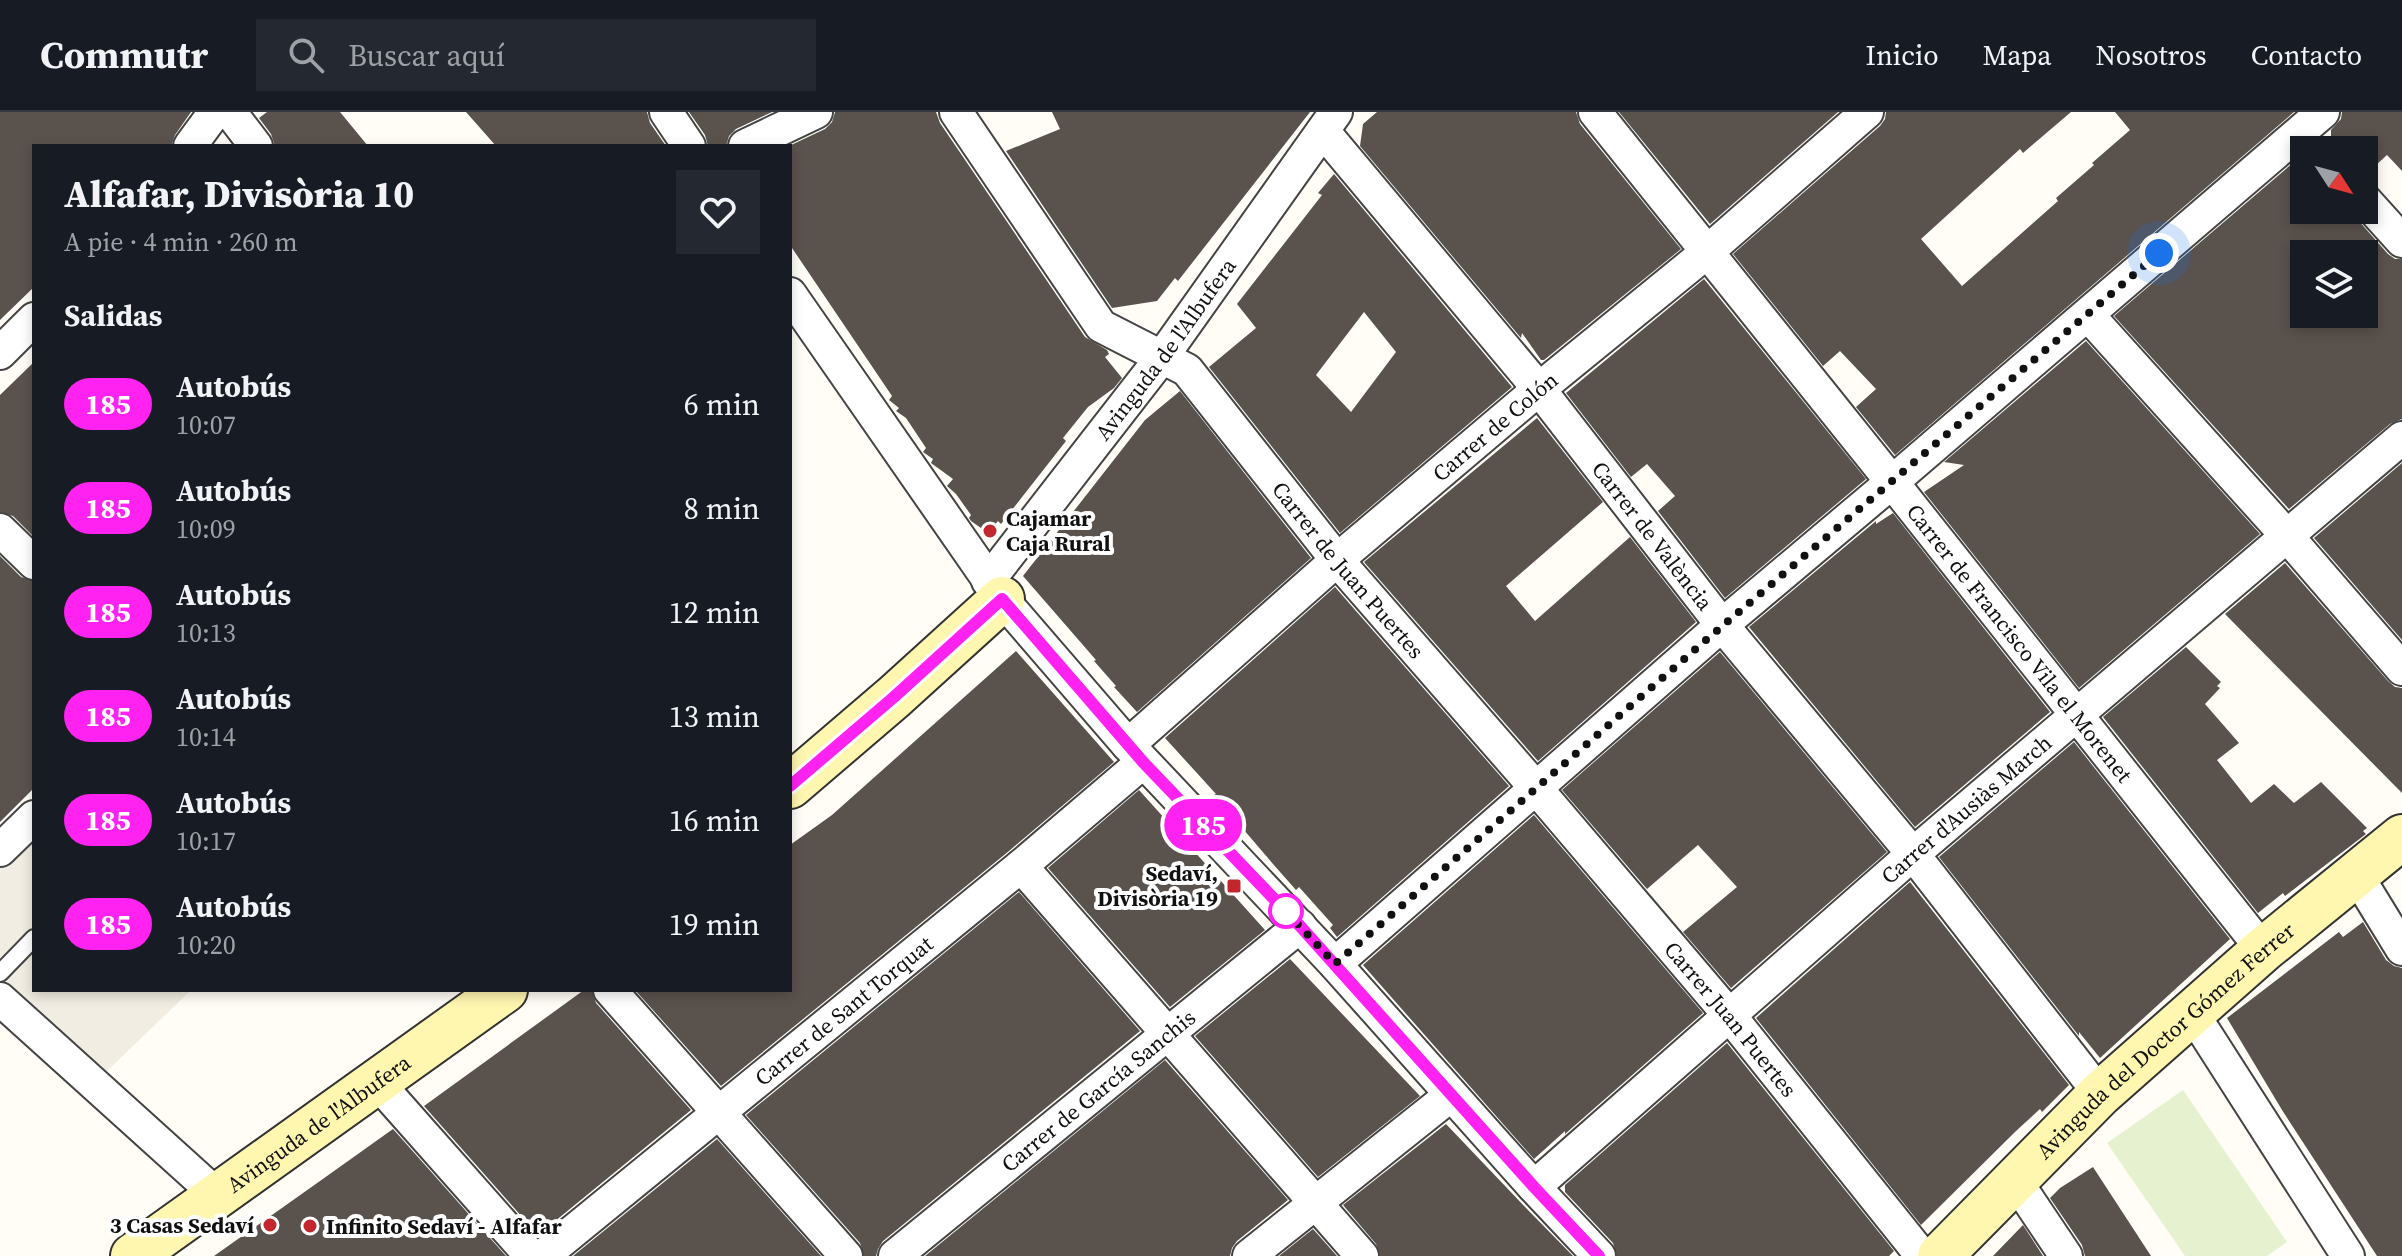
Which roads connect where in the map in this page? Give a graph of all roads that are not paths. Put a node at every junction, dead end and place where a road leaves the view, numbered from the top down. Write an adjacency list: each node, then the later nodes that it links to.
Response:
1 (215, 112): 10 (street)
2 (230, 112): 11 (street)
3 (666, 112): 12 (street)
4 (816, 112): 13 (street)
5 (956, 112): 21 (street)
6 (1595, 112): 16 (street, Carrer de Francisco Vila el Morenet)
7 (1867, 112): 16 (street, Carrer de Colón)
8 (1329, 121): 21 (street, Avinguda de l'Albufera); 22 (street, Carrer de València)
9 (2314, 131): 18 (street)
10 (191, 144)
11 (254, 144)
12 (688, 144)
13 (749, 144)
14 (2378, 214): 15 (street)
15 (2402, 241)
16 (1707, 252): 22 (street, Carrer de Colón); 24 (street, Carrer de Francisco Vila el Morenet)
17 (792, 297): 29 (street)
18 (2088, 315): 24 (street); 26 (street)
19 (32, 321): 20 (street)
20 (0, 353)
21 (1162, 357): 27 (street, Carrer de Juan Puertes); 29 (street, Avinguda de l'Albufera)
22 (1539, 389): 27 (street, Carrer de Colón); 30 (street, Carrer de València)
23 (2402, 438): 26 (street, Carrer d'Ausiàs March)
24 (1892, 482): 30 (street); 32 (street, Carrer de Francisco Vila el Morenet)
25 (0, 530): 28 (street)
26 (2287, 536): 31 (street); 32 (street, Carrer d'Ausiàs March)
27 (1337, 560): 33 (street, Carrer de Colón); 35 (street, Carrer de Juan Puertes)
28 (32, 561)
29 (995, 590): 33 (street); 34 (street, Avinguda de l'Albufera)
30 (1722, 625): 35 (street); 39 (street, Carrer de València)
31 (2402, 669)
32 (2075, 714): 39 (street, Carrer d'Ausiàs March); 45 (street, Carrer de Francisco Vila el Morenet)
33 (1136, 754): 40 (street, Carrer de Sant Torquat); 42 (street)
34 (792, 784)
35 (1535, 787): 46 (street); 52 (street, Carrer Juan Puertes)
36 (32, 819): 38 (street)
37 (2402, 837): 41 (street, Avinguda del Doctor Gómez Ferrer)
38 (0, 850)
39 (1913, 854): 52 (street, Carrer d'Ausiàs March); 55 (street, Carrer de València)
40 (1021, 866): 53 (street); 57 (street, Carrer de Sant Torquat)
41 (2356, 874): 44 (street); 45 (street, Avinguda del Doctor Gómez Ferrer)
42 (1300, 926): 46 (street); 53 (street, Carrer de García Sanchis)
43 (32, 940): 47 (lane)
44 (2402, 949)
45 (2263, 950): 51 (street, Avinguda del Doctor Gómez Ferrer)
46 (1335, 964): 56 (street)
47 (0, 973)
48 (612, 992): 57 (street)
49 (481, 996): 54 (street, Avinguda de l'Albufera)
50 (0, 999): 60 (street)
51 (2191, 1011): 55 (street, Avinguda del Doctor Gómez Ferrer); 73 (street)
52 (1730, 1016): 59 (street, Carrer d'Ausiàs March); 70 (street, Carrer Juan Puertes)
53 (1168, 1035): 61 (street); 66 (street, Carrer de García Sanchis)
54 (376, 1081): 60 (street, Avinguda de l'Albufera); 63 (street)
55 (2100, 1094): 58 (street, Avinguda del Doctor Gómez Ferrer)
56 (1451, 1095): 59 (street); 61 (street)
57 (719, 1114): 64 (street, Carrer de Sant Torquat); 65 (street)
58 (2015, 1180): 71 (street, Avinguda del Doctor Gómez Ferrer); 72 (street)
59 (1534, 1187): 69 (street)
60 (217, 1195): 62 (street, Avinguda de l'Albufera)
61 (1315, 1204): 67 (street); 68 (street)
62 (133, 1256)
63 (531, 1256)
64 (543, 1256)
65 (846, 1256)
66 (895, 1256)
67 (1249, 1256)
68 (1362, 1256)
69 (1599, 1256)
70 (1922, 1256)
71 (1940, 1256)
72 (2066, 1256)
73 (2348, 1256)

